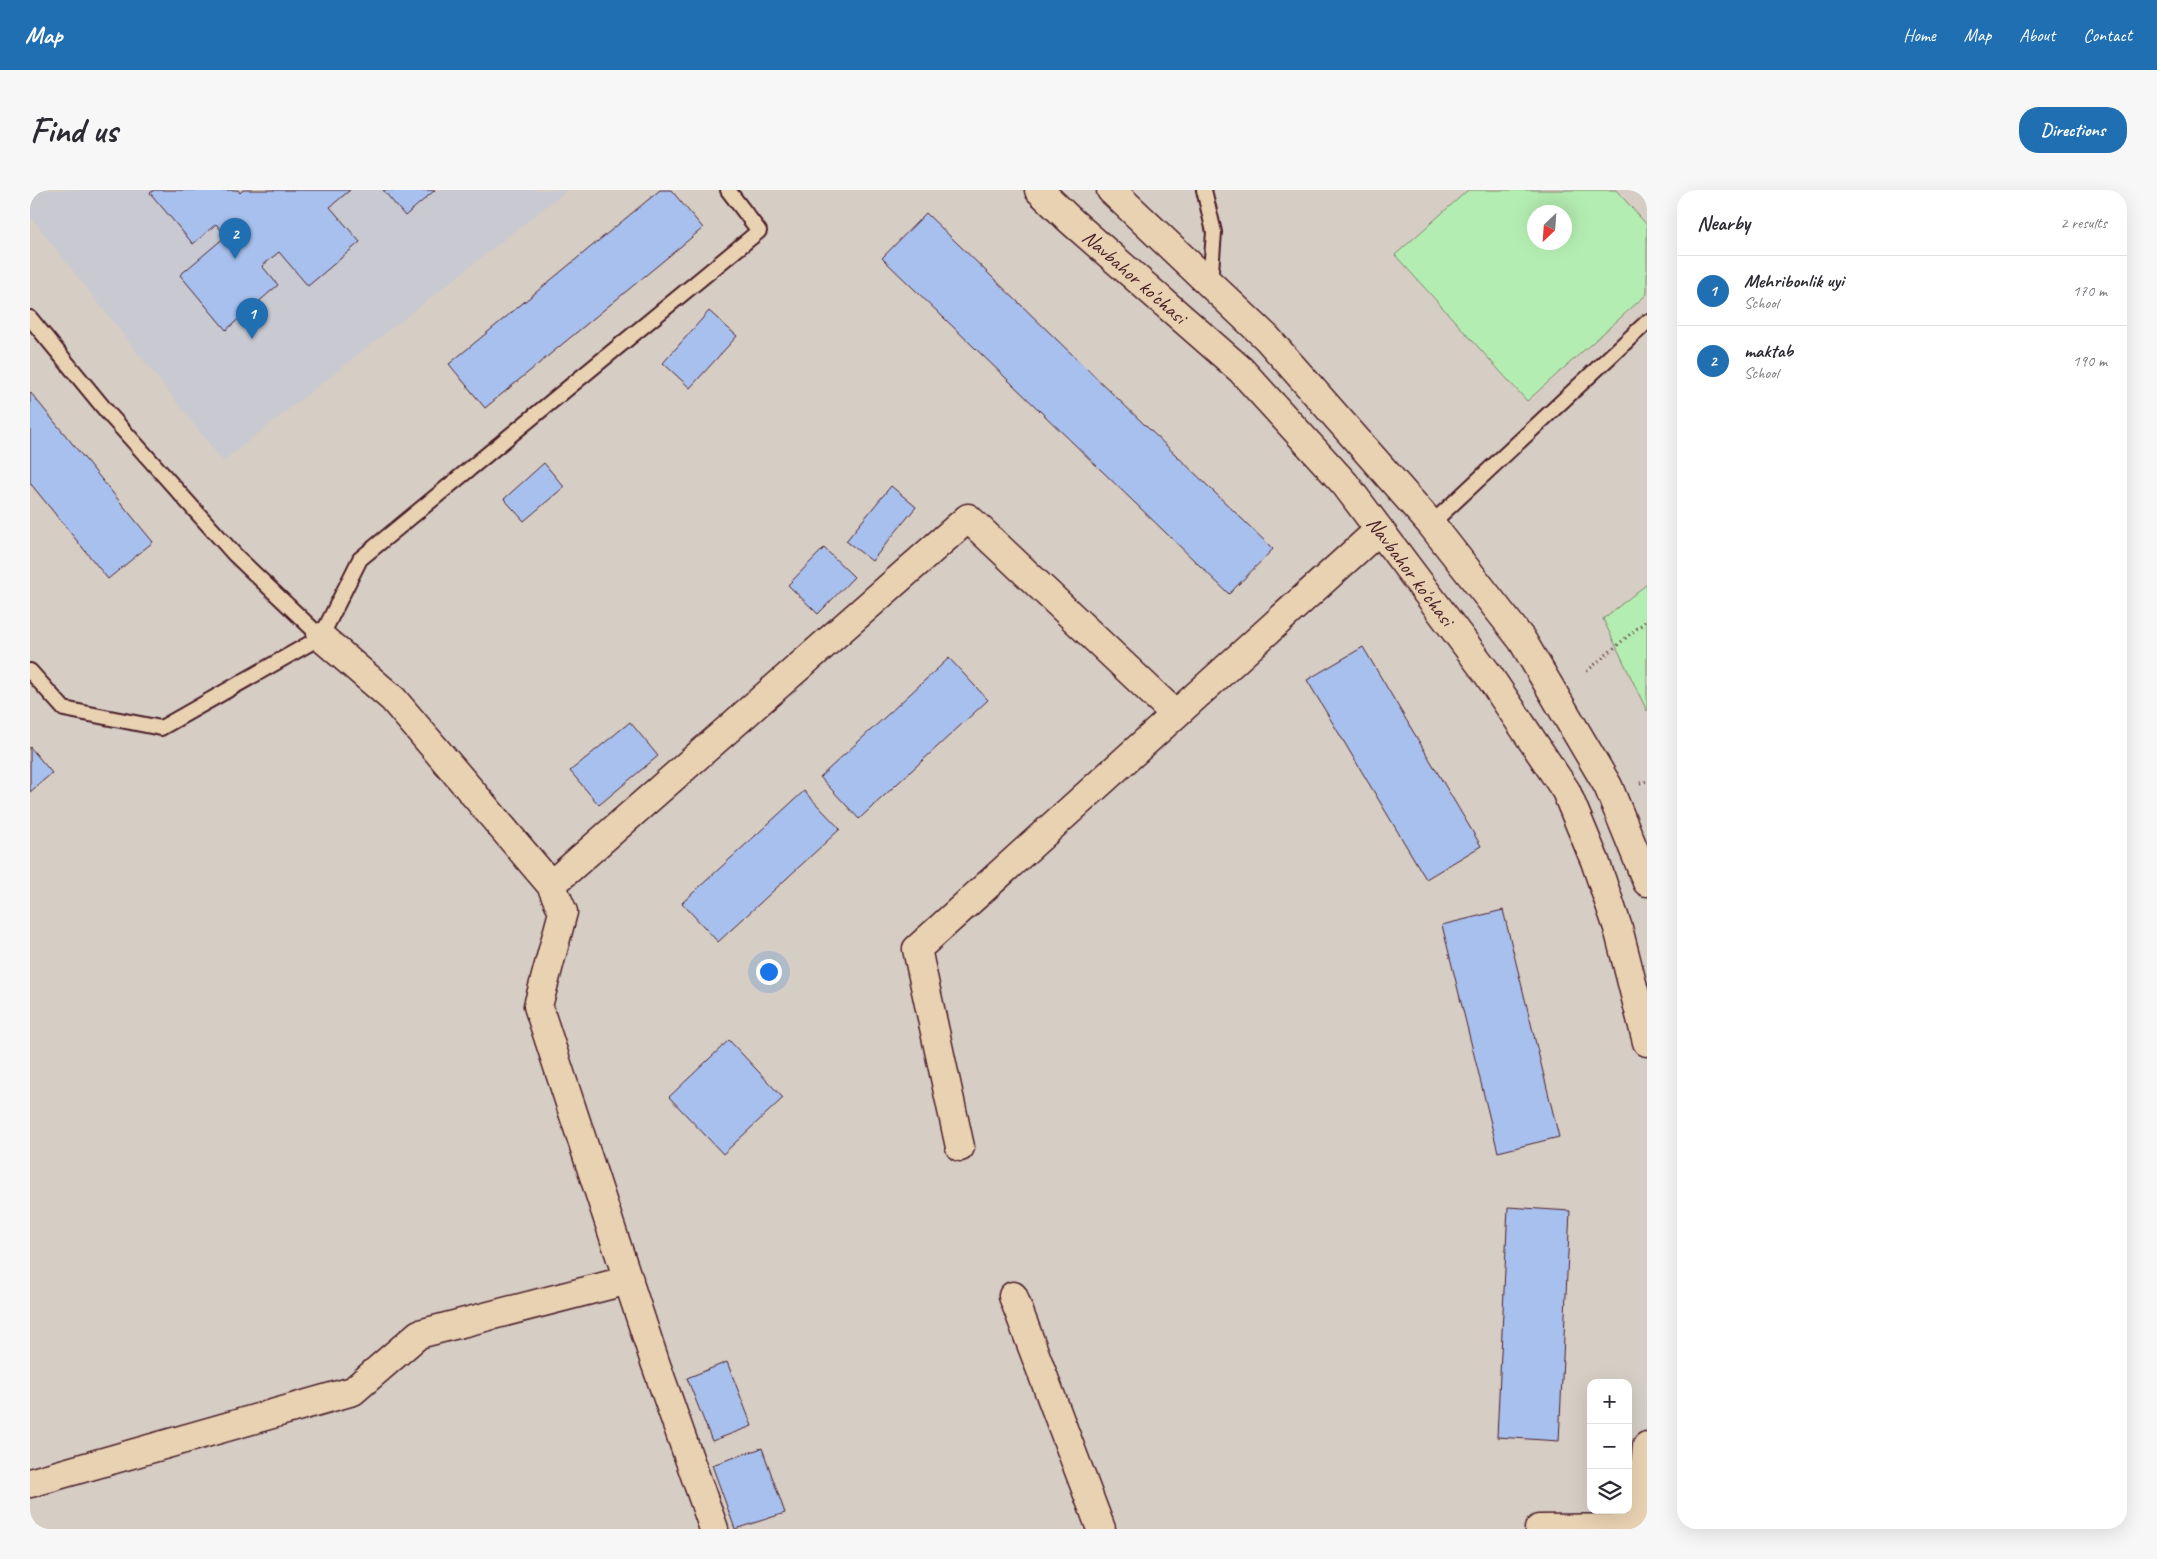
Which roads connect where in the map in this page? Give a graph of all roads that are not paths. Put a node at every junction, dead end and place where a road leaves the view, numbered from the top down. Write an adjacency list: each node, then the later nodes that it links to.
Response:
1 (728, 190): 12 (lane)
2 (1039, 190): 9 (street, Navbahor ko'chasi)
3 (1111, 190): 5 (street, Navbahor ko'chasi)
4 (1204, 190): 5 (lane)
5 (1210, 284): 8 (street, Navbahor ko'chasi)
6 (30, 318): 12 (lane)
7 (1647, 322): 10 (lane)
8 (1373, 459): 9 (street); 10 (street, Navbahor ko'chasi)
9 (1345, 484): 11 (street, Navbahor ko'chasi)
10 (1431, 524): 15 (street, Navbahor ko'chasi)
11 (1378, 530): 14 (street); 17 (street, Navbahor ko'chasi)
12 (321, 637): 13 (lane); 16 (street)
13 (30, 671)
14 (1175, 714): 16 (street); 18 (street)
15 (1647, 882)
16 (551, 884): 19 (street)
17 (1647, 1042)
18 (960, 1147)
19 (629, 1280): 22 (street); 24 (street)
20 (1013, 1296): 25 (street)
21 (1647, 1446): 23 (street)
22 (30, 1483)
23 (1639, 1528): 26 (street)
24 (714, 1529)
25 (1101, 1529)
26 (1538, 1529)

